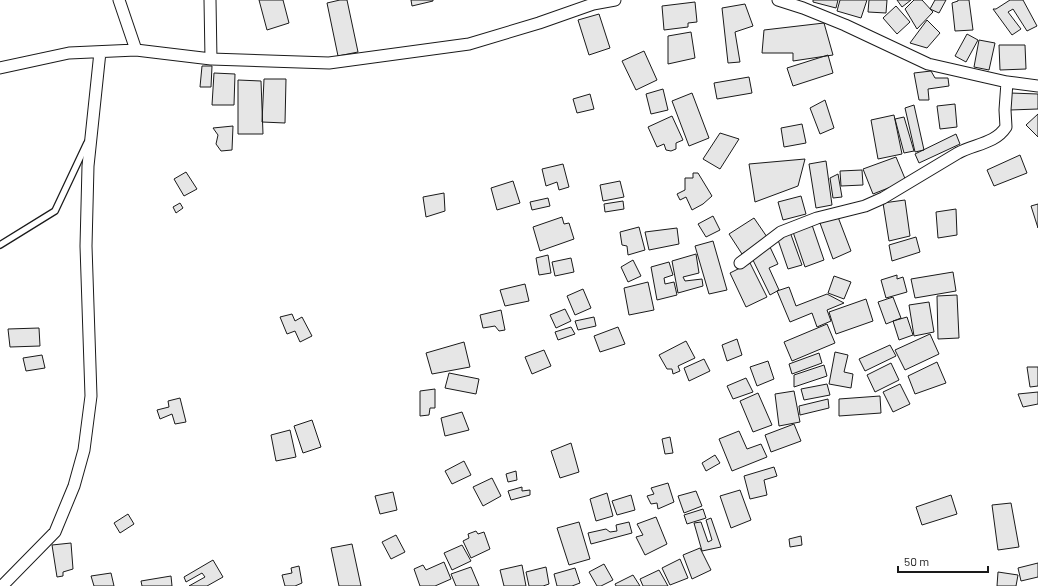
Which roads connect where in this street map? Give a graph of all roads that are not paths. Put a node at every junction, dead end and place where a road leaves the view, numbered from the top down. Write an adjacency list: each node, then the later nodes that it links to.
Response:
1 (120, 0): 5 (street)
2 (210, 0): 7 (street)
3 (615, 0): 7 (street)
4 (778, 0): 9 (street)
5 (136, 50): 6 (street); 7 (street)
6 (100, 52): 8 (street); 11 (street)
7 (211, 59)
8 (0, 68)
9 (1007, 82): 10 (street); 13 (street)
10 (1038, 86)
11 (91, 135): 12 (lane); 14 (street)
12 (0, 245)
13 (740, 263)
14 (2, 586)

